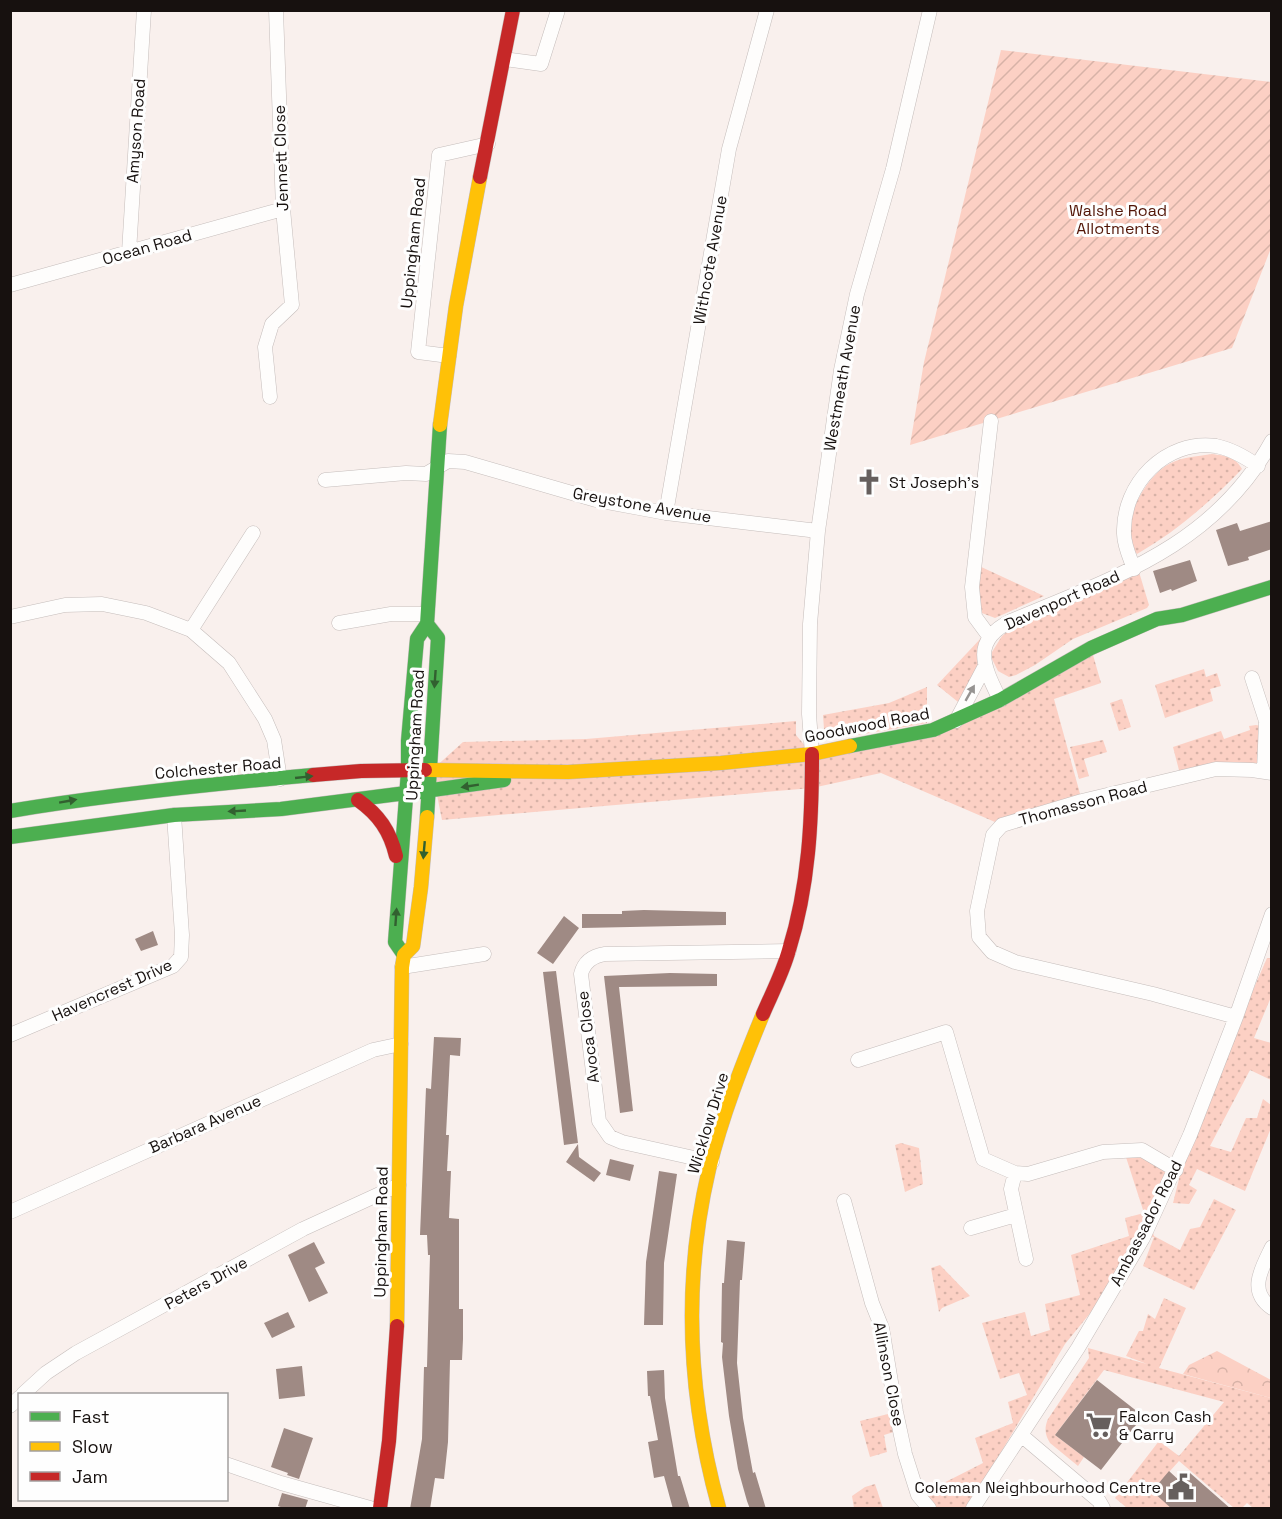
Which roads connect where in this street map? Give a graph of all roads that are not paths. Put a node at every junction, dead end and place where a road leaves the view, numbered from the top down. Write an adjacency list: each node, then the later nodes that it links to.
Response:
1 (144, 10): 10 (street, Amyson Road)
2 (276, 10): 9 (street, Jennett Close)
3 (513, 10): 7 (main road, Uppingham Road)
4 (558, 10): 7 (street)
5 (767, 10): 19 (street, Withcote Avenue)
6 (930, 10): 20 (street, Westmeath Avenue)
7 (504, 59): 8 (main road, Uppingham Road)
8 (488, 144): 12 (main road, Uppingham Road); 12 (street, Uppingham Road)
9 (283, 209): 10 (street, Ocean Road); 13 (street, Jennett Close)
10 (129, 252): 11 (street, Ocean Road)
11 (10, 285)
12 (449, 356): 17 (main road, Uppingham Road)
13 (270, 397)
14 (991, 421): 28 (street)
15 (1272, 441): 16 (street, Davenport Road)
16 (1258, 466): 22 (street, Davenport Road); 22 (street, Davenport Road)
17 (436, 467): 18 (street, Greystone Avenue); 19 (street, Greystone Avenue); 25 (main road, Uppingham Road)
18 (325, 480)
19 (666, 513): 20 (street, Greystone Avenue)
20 (818, 531): 33 (street, Westmeath Avenue)
21 (253, 533): 27 (street)
22 (1134, 569): 28 (street, Davenport Road)
23 (1272, 587): 31 (main road, Goodwood Road)
24 (10, 617): 27 (street)
25 (427, 619): 26 (street); 34 (main road, Uppingham Road, one-way to 34); 35 (main road, Uppingham Road)
26 (339, 623)
27 (191, 630): 38 (street)
28 (989, 636): 29 (street, Davenport Road)
29 (985, 666): 31 (street); 32 (street, one-way to 29)
30 (1252, 678): 36 (street, Thomasson Road)
31 (1000, 700): 32 (main road, Goodwood Road)
32 (956, 721): 33 (main road, Goodwood Road)
33 (812, 754): 37 (main road, Goodwood Road); 48 (main road, Wicklow Drive)
34 (430, 770): 35 (main road, Colchester Road); 37 (main road, Goodwood Road); 39 (main road, Uppingham Road)
35 (408, 771): 38 (main road, Colchester Road, one-way to 35); 40 (main road, Uppingham Road)
36 (1268, 772): 51 (street, Thomasson Road)
37 (548, 773): 39 (main road, Goodwood Road, one-way to 39)
38 (280, 779): 42 (main road, Colchester Road, one-way to 38)
39 (429, 791): 40 (main road, Goodwood Road); 50 (main road, Uppingham Road, one-way to 50)
40 (406, 793): 41 (main road); 45 (main road, Uppingham Road)
41 (358, 800): 43 (main road, one-way to 43); 45 (main road)
42 (10, 811)
43 (174, 815): 44 (main road); 52 (street, Havencrest Drive)
44 (10, 837)
45 (399, 875): 50 (main road, Uppingham Road, one-way to 45)
46 (1272, 914): 47 (street, Ambassador Road)
47 (1267, 938): 51 (street, Ambassador Road)
48 (789, 951): 55 (main road, Wicklow Drive); 55 (street, Avoca Close)
49 (484, 954): 50 (street)
50 (403, 961): 53 (main road, Uppingham Road)
51 (1236, 1017): 56 (street, Ambassador Road)
52 (10, 1035)
53 (401, 1044): 58 (main road, Uppingham Road); 60 (street, Barbara Avenue)
54 (858, 1060): 57 (street)
55 (712, 1162): 71 (main road, Wicklow Drive)
56 (1176, 1170): 57 (street); 67 (street, Ambassador Road)
57 (1015, 1173): 61 (street)
58 (399, 1185): 66 (street, Peters Drive); 70 (main road, Uppingham Road)
59 (844, 1201): 72 (street, Allinson Close)
60 (10, 1212)
61 (1016, 1215): 62 (street); 64 (street)
62 (971, 1228)
63 (1272, 1247): 65 (street)
64 (1026, 1258)
65 (1272, 1308)
66 (24, 1393)
67 (1021, 1435): 73 (street, Ambassador Road); 74 (street)
68 (228, 1465): 69 (street)
69 (370, 1509)
70 (380, 1509)
71 (719, 1509)
72 (929, 1509)
73 (973, 1509)
74 (1103, 1509)

